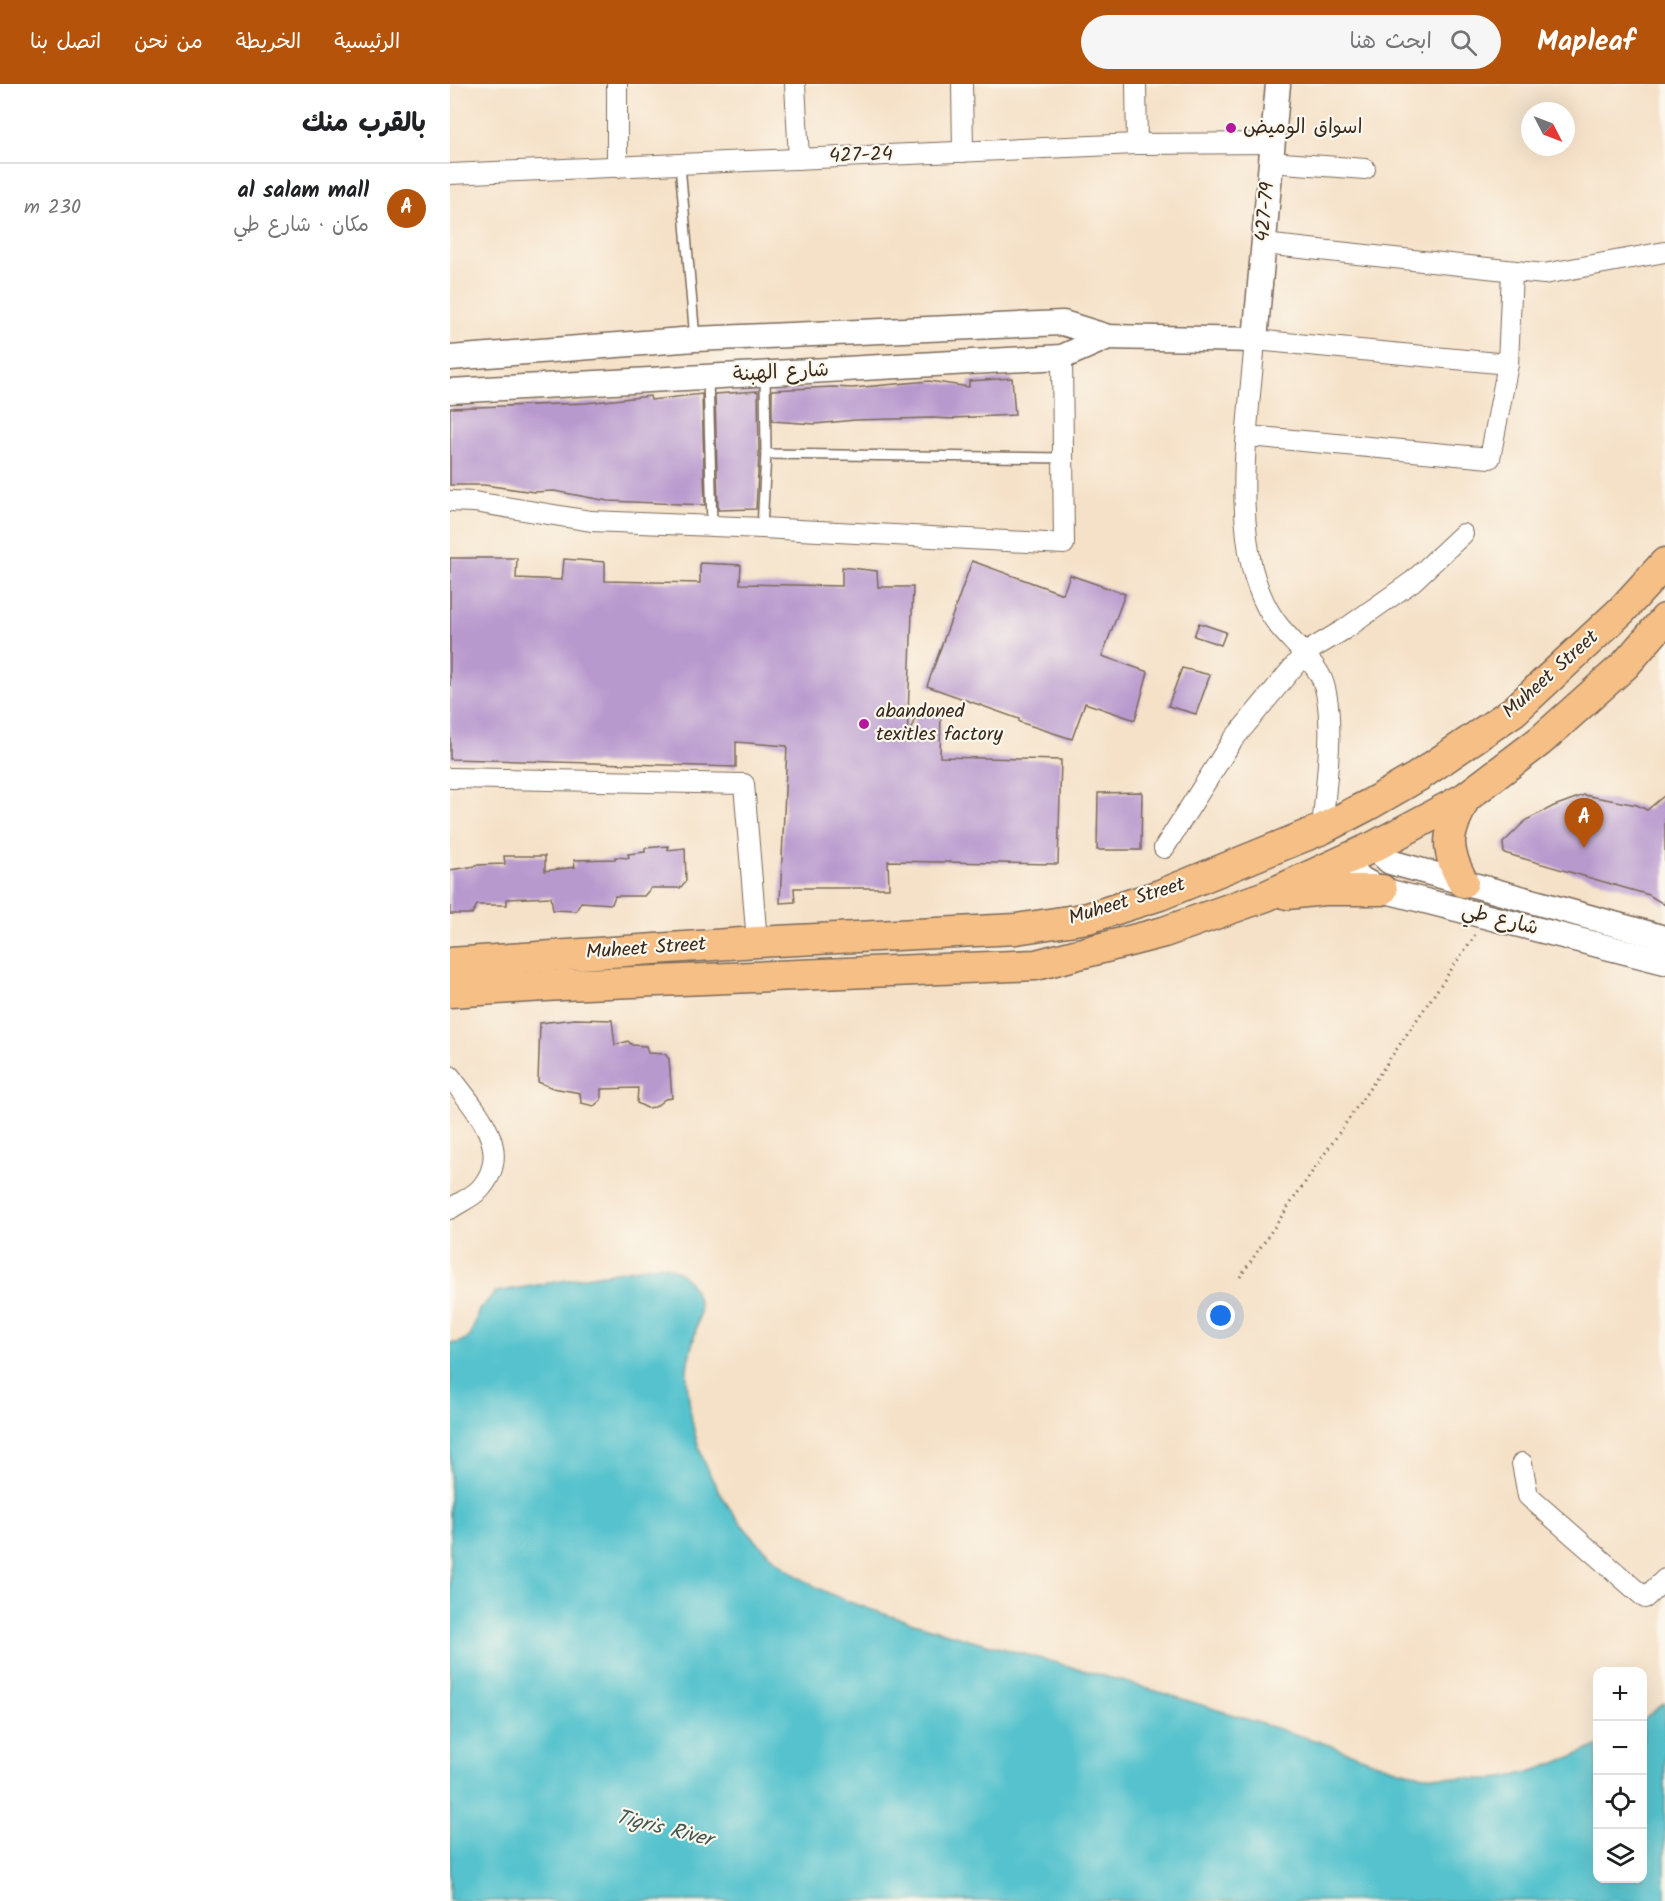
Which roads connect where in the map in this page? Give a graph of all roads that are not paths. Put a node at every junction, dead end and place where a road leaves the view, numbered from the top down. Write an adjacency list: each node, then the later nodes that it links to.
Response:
1 (617, 84): 11 (street)
2 (795, 84): 9 (street)
3 (962, 84): 7 (street)
4 (1136, 84): 6 (street)
5 (1278, 84): 8 (street, 427-79)
6 (1137, 144): 7 (street, 427-24); 8 (street, 427-24)
7 (963, 152): 9 (street, 427-24)
8 (1271, 152): 12 (street, 427-24); 14 (street, 427-79)
9 (799, 159): 10 (street, 427-24)
10 (680, 165): 11 (street, 427-24); 18 (lane)
11 (617, 167): 13 (street, 427-24)
12 (1365, 169)
13 (450, 174)
14 (1263, 244): 16 (street); 19 (street, 427-79)
15 (1665, 252): 16 (street)
16 (1512, 272): 22 (street)
17 (1108, 337): 18 (street, شارع الهبنة); 19 (street, شارع الهبنة); 20 (street, شارع الهبنة)
18 (695, 339): 21 (street, شارع الهبنة)
19 (1255, 340): 22 (street); 26 (street)
20 (1062, 357): 23 (street, شارع الهبنة); 28 (street)
21 (450, 358)
22 (1508, 364): 26 (street)
23 (765, 374): 24 (street, شارع الهبنة); 27 (lane)
24 (708, 377): 25 (street, شارع الهبنة); 30 (lane)
25 (450, 391)
26 (1248, 436): 35 (street)
27 (766, 454): 28 (lane); 31 (lane)
28 (1063, 458): 31 (street)
29 (450, 501): 30 (street)
30 (712, 526): 31 (street)
31 (762, 528)
32 (1463, 534): 35 (street)
33 (1665, 563): 38 (main road, Muheet Street)
34 (1665, 619): 37 (main road, Muheet Street)
35 (1305, 653): 39 (street); 41 (street)
36 (450, 777): 47 (street)
37 (1465, 798): 40 (main road, Muheet Street); 43 (main road)
38 (1374, 801): 39 (main road, Muheet Street); 40 (main road)
39 (1325, 831): 40 (main road); 42 (main road); 47 (main road, Muheet Street)
40 (1384, 841): 42 (main road, Muheet Street); 43 (street, شارع طي)
41 (1164, 848)
42 (1329, 867): 44 (street, شارع طي); 45 (main road, Muheet Street)
43 (1463, 882): 46 (street, شارع طي)
44 (1382, 890): 45 (main road); 48 (street, شارع طي)
45 (1266, 896): 50 (main road, Muheet Street)
46 (1665, 938)
47 (757, 942): 49 (main road, Muheet Street)
48 (1665, 962)
49 (450, 963)
50 (450, 992)
51 (450, 1076): 52 (street)
52 (450, 1209)
53 (1522, 1463): 54 (street)
54 (1665, 1579)

